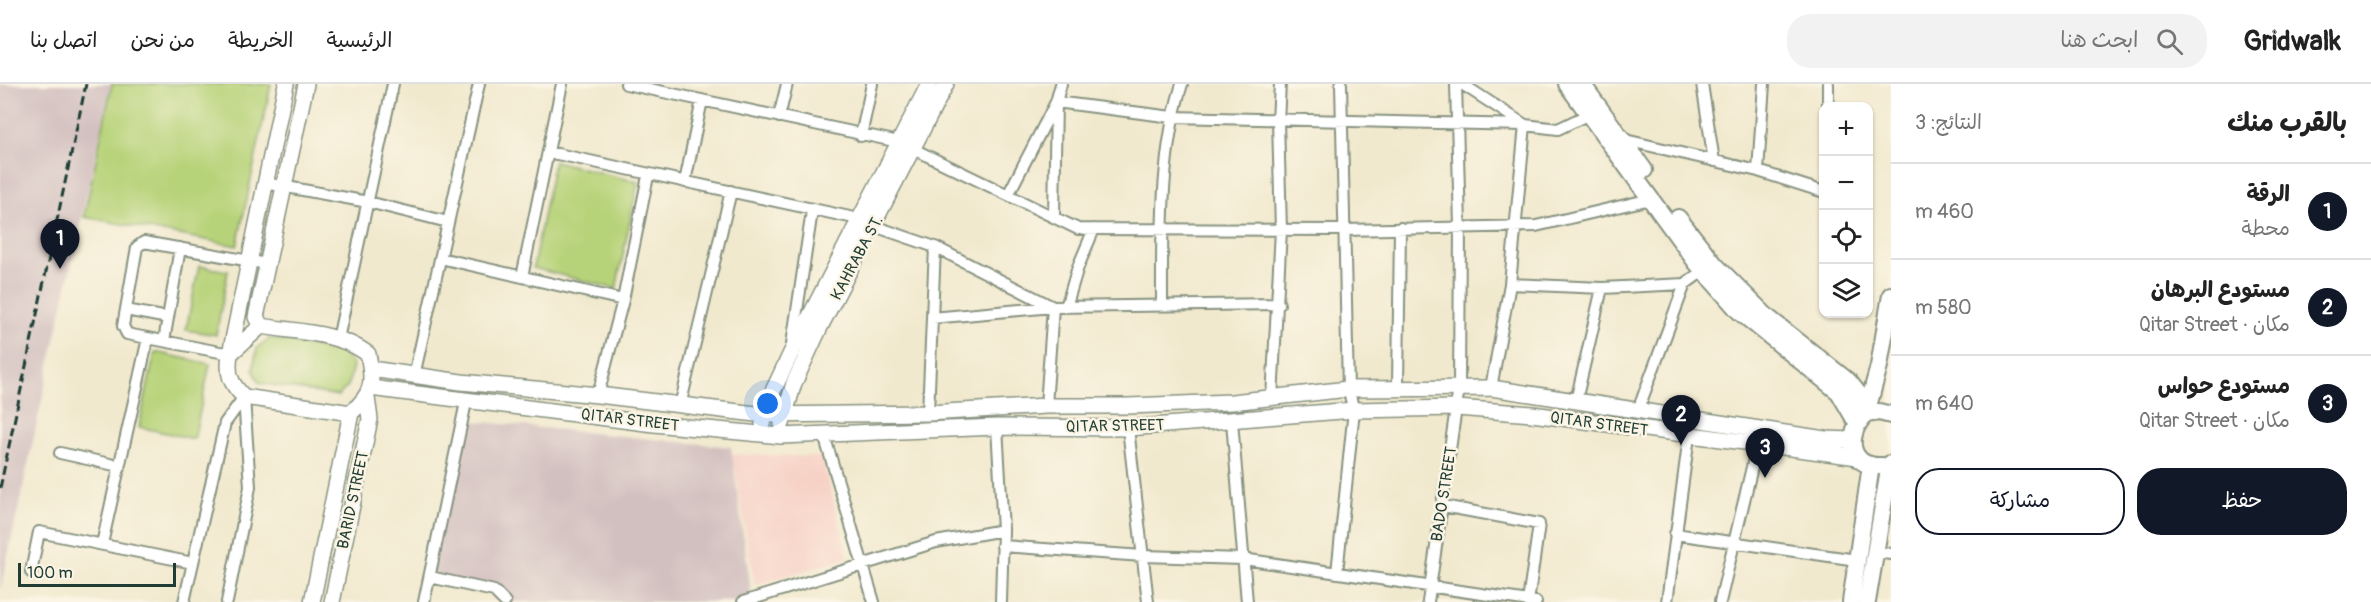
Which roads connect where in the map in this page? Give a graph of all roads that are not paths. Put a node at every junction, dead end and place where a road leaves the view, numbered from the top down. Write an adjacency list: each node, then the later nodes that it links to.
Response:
1 (286, 84): 39 (main road)
2 (306, 84): 40 (main road)
3 (393, 84): 45 (street)
4 (479, 84): 49 (street)
5 (561, 84): 34 (street)
6 (626, 84): 20 (street)
7 (787, 84): 25 (street)
8 (872, 84): 31 (street)
9 (929, 84): 33 (main road, KAHRABA ST.)
10 (946, 84): 33 (main road, KAHRABA ST.)
11 (1061, 84): 22 (street)
12 (1182, 84): 26 (street)
13 (1280, 84): 27 (street)
14 (1341, 84): 28 (street)
15 (1462, 84): 29 (street, BADO STREET); 30 (street)
16 (1579, 84): 24 (main road); 32 (main road)
17 (1702, 84): 35 (street)
18 (1764, 84): 36 (street)
19 (1828, 84): 23 (street)
20 (651, 87): 21 (street)
21 (702, 100): 25 (street); 38 (street)
22 (1056, 102): 26 (street); 43 (street); 47 (street)
23 (1828, 102)
24 (1589, 114): 30 (street); 44 (main road)
25 (779, 117): 31 (street)
26 (1172, 117): 27 (street); 55 (street)
27 (1278, 121): 28 (street); 56 (street)
28 (1341, 121): 29 (street); 57 (street)
29 (1458, 123): 30 (street); 51 (street, BADO STREET)
30 (1525, 125): 52 (street)
31 (861, 136): 33 (street)
32 (1621, 139): 35 (street); 109 (main road)
33 (906, 146): 43 (street); 48 (main road, KAHRABA ST.); 50 (main road, KAHRABA ST.)
34 (548, 152): 37 (street); 64 (street)
35 (1714, 161): 36 (street)
36 (1758, 171): 41 (street)
37 (648, 176): 38 (street); 69 (street)
38 (685, 182): 42 (street)
39 (265, 183): 40 (street); 61 (main road)
40 (283, 186): 45 (street); 62 (main road)
41 (1819, 190)
42 (731, 191): 46 (street); 97 (street)
43 (1009, 193): 47 (street)
44 (1651, 199): 52 (street); 63 (main road)
45 (368, 202): 49 (street); 79 (street)
46 (812, 211): 48 (street); 81 (street)
47 (1054, 216): 54 (street)
48 (859, 219): 50 (street); 81 (main road, KAHRABA ST.)
49 (448, 222): 60 (street)
50 (874, 226): 58 (street); 106 (main road, KAHRABA ST.)
51 (1460, 226): 52 (street); 53 (street); 86 (street, BADO STREET)
52 (1515, 226): 65 (street)
53 (1400, 228): 57 (street); 85 (street)
54 (1094, 229): 55 (street); 73 (street)
55 (1162, 230): 56 (street); 71 (street)
56 (1281, 230): 57 (street); 70 (street)
57 (1344, 230): 88 (street)
58 (935, 247): 72 (street); 76 (street)
59 (180, 248): 61 (street); 74 (street); 75 (street)
60 (440, 258): 64 (street); 84 (street)
61 (249, 261): 62 (street); 82 (main road)
62 (267, 264): 77 (main road)
63 (1703, 271): 66 (street); 109 (main road)
64 (522, 277): 69 (street)
65 (1510, 284): 67 (street); 87 (street)
66 (1685, 284): 67 (street); 102 (street)
67 (1602, 288): 94 (street)
68 (1891, 294): 109 (main road)
69 (623, 300): 91 (street)
70 (1279, 304): 71 (street); 93 (street)
71 (1162, 305): 73 (street)
72 (1053, 307): 73 (street); 76 (street); 98 (street)
73 (1066, 307)
74 (126, 310): 75 (street); 78 (street)
75 (168, 318): 80 (street)
76 (932, 318): 104 (street)
77 (261, 326): 79 (main road); 82 (main road)
78 (148, 338): 80 (street); 124 (street)
79 (338, 339): 83 (main road)
80 (164, 341): 82 (street)
81 (791, 353): 107 (main road, KAHRABA ST.)
82 (230, 354): 92 (main road)
83 (371, 369): 84 (main road, QITAR STREET); 89 (main road, BARID STREET)
84 (414, 376): 90 (main road, QITAR STREET)
85 (1398, 387): 86 (main road, QITAR STREET); 88 (main road, QITAR STREET)
86 (1459, 387): 87 (main road, QITAR STREET); 100 (street, BADO STREET)
87 (1491, 388): 94 (main road, QITAR STREET)
88 (1348, 390): 93 (main road, QITAR STREET); 101 (street)
89 (369, 393): 95 (main road, QITAR STREET); 103 (main road); 144 (main road, BARID STREET)
90 (581, 394): 91 (main road, QITAR STREET); 105 (main road)
91 (598, 395): 96 (main road, QITAR STREET)
92 (244, 397): 103 (main road); 135 (street); 142 (street)
93 (1272, 399): 98 (main road, QITAR STREET)
94 (1576, 401): 99 (main road, QITAR STREET)
95 (466, 402): 105 (main road, QITAR STREET); 139 (street)
96 (655, 403): 97 (main road, QITAR STREET); 111 (main road)
97 (680, 406): 107 (main road, QITAR STREET)
98 (1046, 406): 104 (main road, QITAR STREET)
99 (1612, 407): 102 (main road, QITAR STREET); 112 (main road)
100 (1457, 408): 101 (main road, QITAR STREET); 112 (main road, QITAR STREET); 125 (street, BADO STREET)
101 (1354, 410): 110 (main road, QITAR STREET); 138 (street)
102 (1638, 410): 119 (main road, QITAR STREET)
103 (351, 413): 143 (main road, BARID STREET)
104 (928, 413): 106 (main road, QITAR STREET)
105 (580, 414): 111 (main road, QITAR STREET)
106 (783, 414): 107 (main road, QITAR STREET); 117 (main road, KAHRABA ST.)
107 (764, 415): 115 (main road, KAHRABA ST.)
108 (1891, 415): 109 (main road)
109 (1862, 418): 119 (main road)
110 (1232, 421): 114 (main road, QITAR STREET); 133 (street)
111 (654, 424): 115 (main road, QITAR STREET)
112 (1610, 426): 118 (main road, QITAR STREET)
113 (997, 427): 114 (main road, QITAR STREET); 116 (main road, QITAR STREET); 126 (street)
114 (1128, 428): 132 (street)
115 (762, 434): 117 (main road, QITAR STREET)
116 (824, 435): 117 (main road, QITAR STREET); 136 (street)
117 (781, 436)
118 (1689, 436): 120 (main road, QITAR STREET); 127 (street)
119 (1852, 440): 122 (main road)
120 (1757, 446): 122 (main road, QITAR STREET); 128 (street)
121 (60, 453): 124 (street)
122 (1865, 461): 123 (main road); 134 (main road)
123 (1891, 464): 131 (main road)
124 (119, 466): 129 (street)
125 (1443, 506): 140 (street, BADO STREET); 153 (street)
126 (1003, 530): 130 (street); 136 (street)
127 (1675, 534): 128 (street); 154 (street)
128 (1734, 541): 134 (street); 155 (street)
129 (102, 544): 135 (street); 137 (street)
130 (1002, 546): 132 (street); 149 (street)
131 (1883, 553): 157 (main road)
132 (1143, 556): 133 (street); 150 (street)
133 (1243, 559): 138 (street); 151 (street)
134 (1857, 560): 156 (main road)
135 (193, 563): 141 (street)
136 (863, 566): 147 (street); 148 (street)
137 (31, 572)
138 (1337, 573): 140 (street)
139 (429, 577): 145 (street); 146 (street)
140 (1429, 586): 152 (street, BADO STREET); 153 (street)
141 (187, 601)
142 (227, 602)
143 (312, 602)
144 (332, 602)
145 (424, 602)
146 (505, 602)
147 (743, 602)
148 (874, 602)
149 (1001, 602)
150 (1148, 602)
151 (1247, 602)
152 (1428, 602)
153 (1531, 602)
154 (1667, 602)
155 (1720, 602)
156 (1851, 602)
157 (1867, 602)

